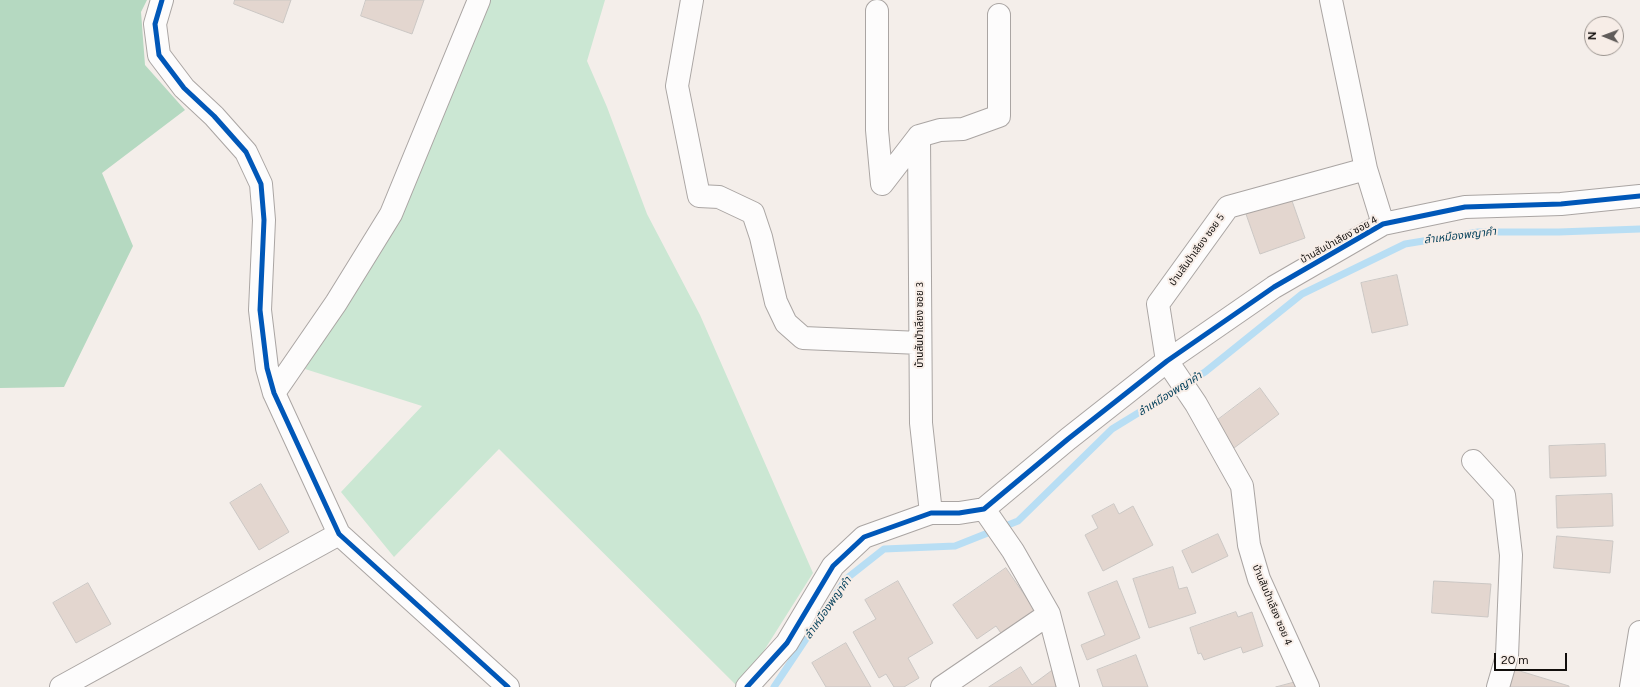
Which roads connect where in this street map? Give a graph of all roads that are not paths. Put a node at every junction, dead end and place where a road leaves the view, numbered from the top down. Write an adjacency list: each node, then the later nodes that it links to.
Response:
1 (162, 0): 13 (street)
2 (479, 0): 13 (street)
3 (692, 0): 11 (street)
4 (1331, 0): 8 (street)
5 (878, 11): 7 (street)
6 (999, 15): 7 (street)
7 (919, 136): 11 (street, บ้านสันป่าเลียง ซอย 3)
8 (1366, 169): 10 (street); 12 (street, บ้านสันป่าเลียง ซอย 5)
9 (1640, 196): 10 (street, บ้านสันป่าเลียง ซอย 4)
10 (1383, 224): 12 (street, บ้านสันป่าเลียง ซอย 4)
11 (920, 343): 16 (street, บ้านสันป่าเลียง ซอย 3)
12 (1171, 367): 15 (street); 25 (street, บ้านสันป่าเลียง ซอย 4)
13 (274, 393): 17 (street)
14 (1473, 461): 26 (street)
15 (984, 509): 16 (street); 18 (street)
16 (931, 513): 22 (street)
17 (339, 534): 20 (street); 21 (street)
18 (1048, 614): 23 (street); 24 (street)
19 (1640, 632): 27 (street)
20 (62, 687)
21 (508, 687)
22 (746, 687)
23 (942, 687)
24 (1068, 687)
25 (1308, 687)
26 (1498, 687)
27 (1631, 687)

